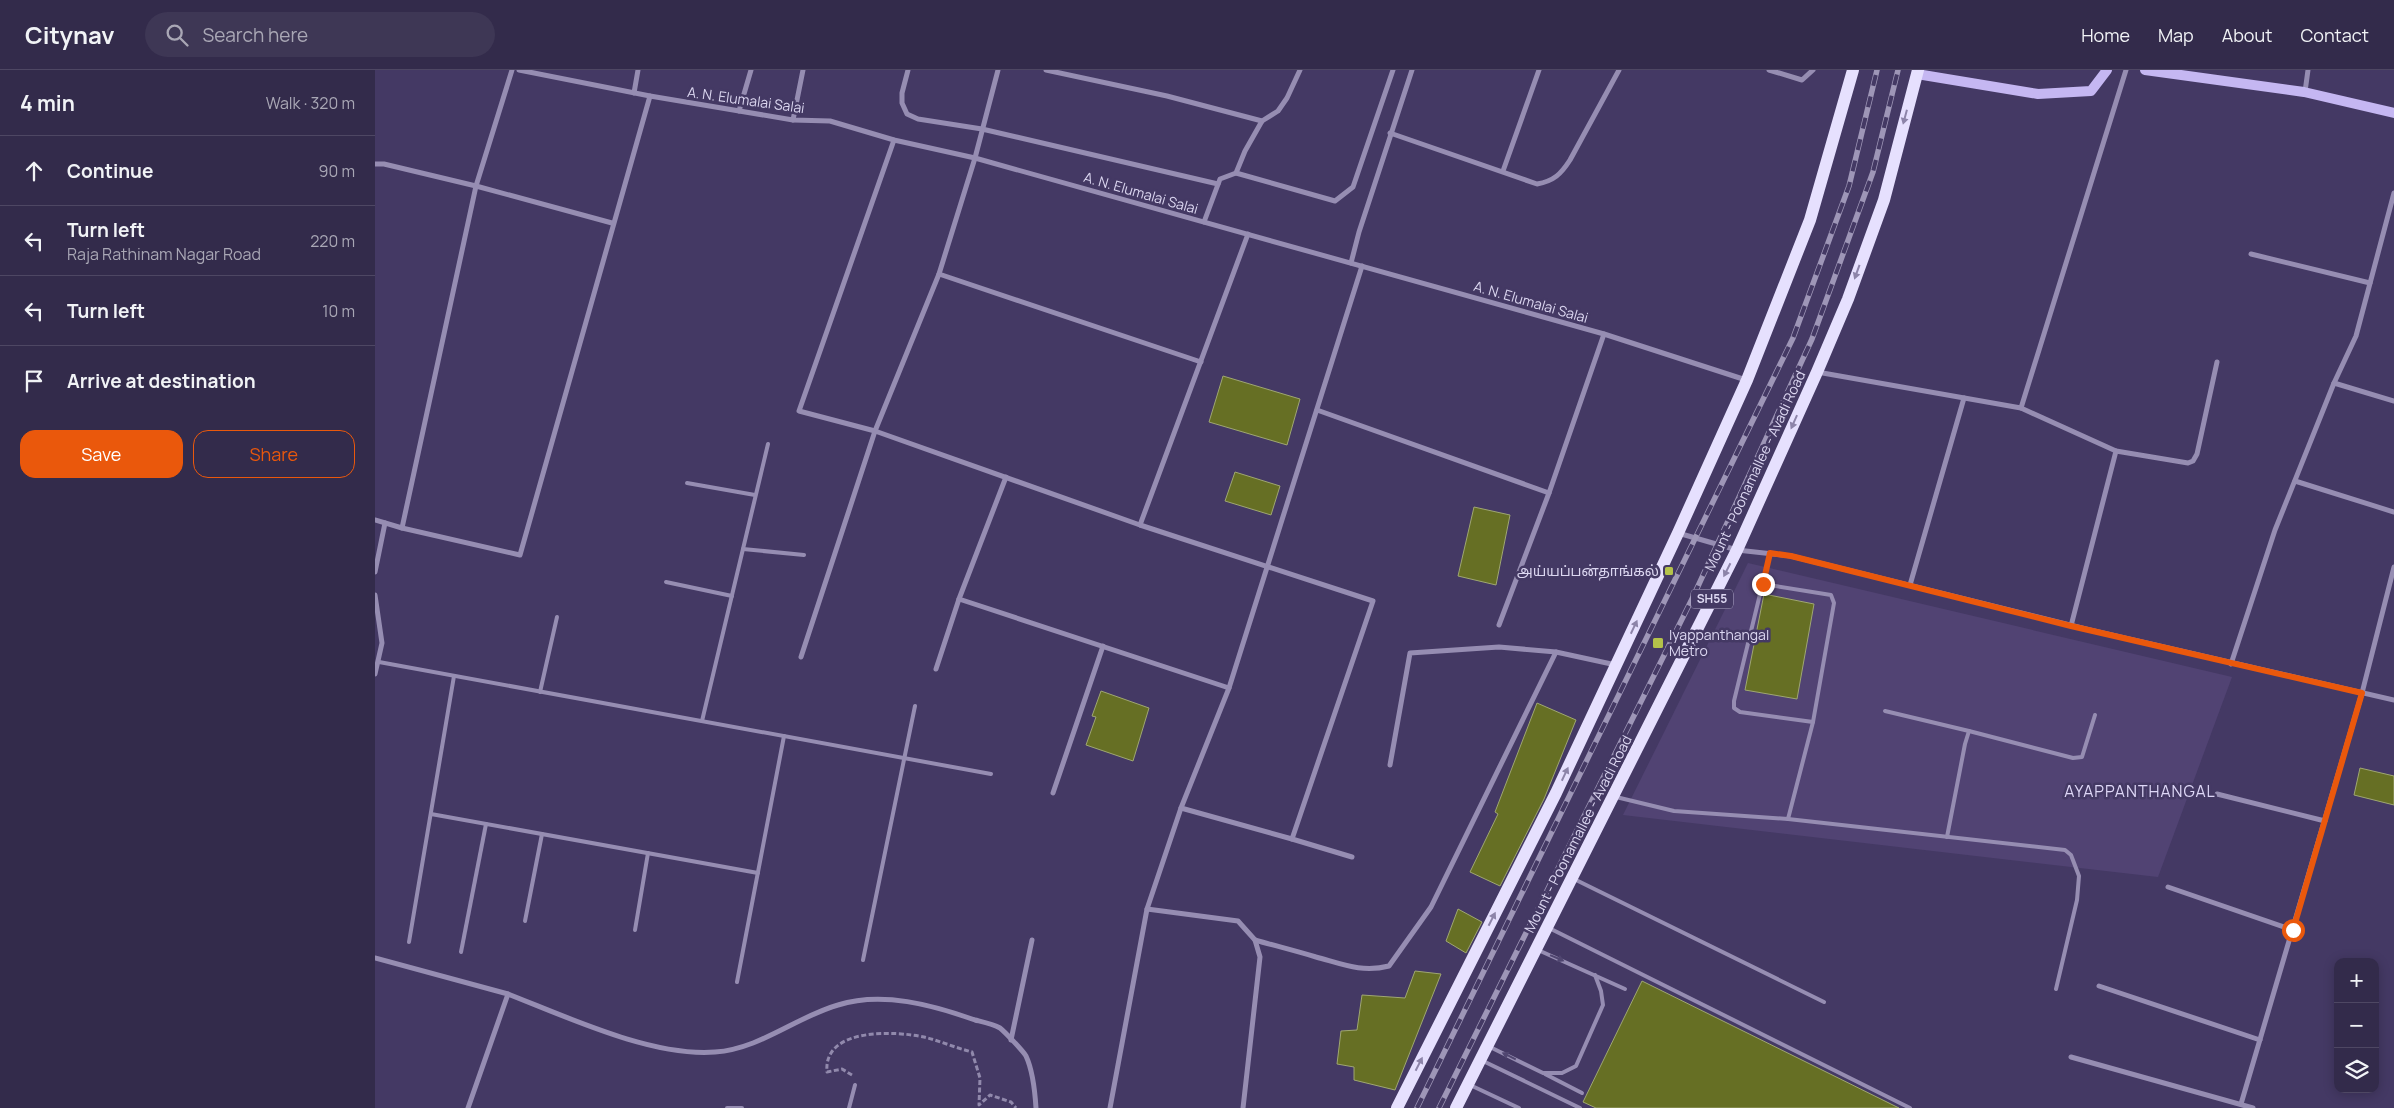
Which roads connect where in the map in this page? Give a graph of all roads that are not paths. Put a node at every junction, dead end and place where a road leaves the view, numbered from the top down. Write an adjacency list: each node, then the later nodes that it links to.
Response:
1 (512, 70): 37 (street)
2 (519, 70): 23 (street, A. N. Elumalai Salai)
3 (638, 70): 23 (street)
4 (751, 70): 25 (street)
5 (803, 70): 27 (street)
6 (908, 70): 29 (street)
7 (998, 70): 29 (street)
8 (1046, 70): 28 (street)
9 (1300, 70): 28 (street)
10 (1393, 70): 35 (street)
11 (1412, 70): 30 (street)
12 (1539, 70): 34 (street)
13 (1619, 70): 34 (street)
14 (1769, 70): 15 (street)
15 (1813, 70)
16 (1853, 70): 51 (main road)
17 (2107, 70): 21 (street)
18 (2126, 70): 55 (street)
19 (2145, 70): 22 (street)
20 (2308, 70): 22 (street)
21 (1917, 72): 50 (main road, Mount - Poonamallee - Avadi Road / SH55, one-way to 50)
22 (2305, 92): 26 (street)
23 (634, 93): 24 (street, A. N. Elumalai Salai)
24 (650, 96): 25 (street, A. N. Elumalai Salai); 40 (street)
25 (739, 111): 27 (street, A. N. Elumalai Salai)
26 (2394, 113)
27 (793, 120): 31 (street, A. N. Elumalai Salai)
28 (1262, 121): 35 (street)
29 (982, 129): 32 (street); 36 (street)
30 (1390, 134): 34 (street); 43 (street)
31 (894, 140): 32 (street, A. N. Elumalai Salai); 57 (street)
32 (975, 158): 39 (street, A. N. Elumalai Salai); 45 (street)
33 (375, 164): 37 (street)
34 (1503, 171)
35 (1236, 173): 36 (street)
36 (1217, 184): 39 (street)
37 (476, 186): 40 (street); 69 (street)
38 (2394, 193): 46 (street)
39 (1204, 222): 41 (street, A. N. Elumalai Salai)
40 (612, 223): 69 (street)
41 (1248, 234): 43 (street, A. N. Elumalai Salai); 48 (street)
42 (2251, 254): 46 (street)
43 (1351, 263): 44 (street, A. N. Elumalai Salai)
44 (1362, 266): 47 (street, A. N. Elumalai Salai); 56 (street)
45 (939, 274): 48 (street); 57 (street)
46 (2370, 283): 52 (street)
47 (1604, 334): 51 (street, A. N. Elumalai Salai); 63 (street)
48 (1201, 362): 68 (street)
49 (2217, 362): 59 (street)
50 (1817, 372): 53 (street); 72 (main road, Mount - Poonamallee - Avadi Road / SH55, one-way to 72)
51 (1747, 380): 70 (main road)
52 (2334, 383): 54 (street); 61 (street)
53 (1963, 398): 55 (street); 80 (street)
54 (2394, 400)
55 (2021, 408): 59 (street)
56 (1317, 410): 63 (street); 75 (street)
57 (875, 431): 60 (street); 89 (street)
58 (768, 444): 64 (lane)
59 (2116, 451): 86 (street)
60 (1005, 477): 68 (street); 83 (street)
61 (2295, 481): 65 (street); 91 (street)
62 (687, 484): 64 (lane)
63 (1549, 493): 85 (street)
64 (755, 495): 71 (lane)
65 (2394, 512)
66 (375, 520): 67 (street)
67 (385, 523): 69 (street); 77 (street)
68 (1140, 525): 75 (street)
69 (402, 528)
70 (1678, 533): 72 (street); 92 (main road, one-way to 70)
71 (743, 549): 74 (lane); 82 (lane)
72 (1737, 550): 73 (street); 112 (main road, Mount - Poonamallee - Avadi Road / SH55, one-way to 112)
73 (1770, 553): 79 (lane); 80 (street)
74 (804, 555)
75 (1267, 566): 96 (street); 120 (street)
76 (2394, 567): 98 (street)
77 (375, 572)
78 (666, 582): 82 (lane)
79 (1763, 584): 104 (lane); 104 (lane)
80 (1910, 586): 86 (street)
81 (375, 595): 90 (street)
82 (732, 596): 103 (lane)
83 (959, 599): 87 (street); 93 (street)
84 (557, 617): 97 (lane)
85 (1499, 625)
86 (2071, 626): 91 (street)
87 (1103, 646): 96 (street); 110 (street)
88 (1556, 652): 92 (street); 108 (street); 132 (street)
89 (801, 657)
90 (377, 662): 94 (street); 95 (lane)
91 (2231, 664): 98 (street)
92 (1616, 665): 162 (main road, one-way to 92)
93 (936, 669)
94 (375, 674)
95 (454, 676): 97 (lane); 114 (lane)
96 (1229, 688): 113 (street)
97 (540, 692): 103 (lane)
98 (2362, 693): 99 (street); 116 (street)
99 (2394, 700)
100 (915, 706): 107 (lane)
101 (1885, 711): 105 (lane)
102 (2095, 715): 105 (lane)
103 (702, 722): 106 (lane)
104 (1813, 722): 115 (lane)
105 (1969, 731): 119 (lane)
106 (784, 736): 107 (lane); 123 (lane)
107 (905, 758): 109 (lane); 137 (lane)
108 (1390, 764)
109 (991, 774)
110 (1053, 793)
111 (2217, 794): 116 (street)
112 (1613, 796): 115 (lane); 124 (main road, Mount - Poonamallee - Avadi Road / SH55)
113 (1181, 808): 120 (street); 126 (street)
114 (431, 814): 117 (lane); 133 (lane)
115 (1788, 819): 119 (lane)
116 (2325, 821): 130 (street)
117 (486, 824): 118 (lane); 135 (lane)
118 (542, 834): 121 (lane); 127 (lane)
119 (1947, 837): 142 (lane)
120 (1292, 838): 122 (street)
121 (648, 853): 123 (lane); 129 (lane)
122 (1352, 856)
123 (758, 873): 139 (lane)
124 (1572, 878): 128 (main road, Mount - Poonamallee - Avadi Road / SH55); 144 (lane)
125 (2168, 887): 130 (street)
126 (1147, 909): 132 (street); 160 (street)
127 (525, 921)
128 (1547, 927): 134 (main road, Mount - Poonamallee - Avadi Road / SH55); 166 (lane)
129 (635, 930)
130 (2293, 930): 146 (street)
131 (1032, 940): 145 (street)
132 (1255, 940): 161 (street)
133 (409, 942)
134 (1536, 949): 138 (lane, one-way to 138); 147 (main road, Mount - Poonamallee - Avadi Road / SH55)
135 (461, 952)
136 (375, 958): 143 (street)
137 (863, 960)
138 (1595, 976): 141 (lane); 150 (lane)
139 (737, 982)
140 (2099, 986): 146 (street)
141 (1625, 989)
142 (2055, 990)
143 (508, 994): 145 (street); 155 (street)
144 (1824, 1002)
145 (1011, 1040): 159 (street)
146 (2260, 1040): 154 (street)
147 (1488, 1046): 149 (main road, Mount - Poonamallee - Avadi Road / SH55); 150 (lane, one-way to 147)
148 (2071, 1057): 154 (street)
149 (1481, 1060): 151 (main road, Mount - Poonamallee - Avadi Road / SH55); 165 (lane)
150 (1543, 1073): 153 (lane)
151 (1468, 1084): 163 (main road, Mount - Poonamallee - Avadi Road / SH55); 164 (lane)
152 (855, 1085): 158 (lane)
153 (1583, 1092)
154 (2241, 1104): 167 (street)
155 (468, 1108)
156 (727, 1108): 157 (lane)
157 (742, 1108)
158 (849, 1108)
159 (1036, 1108)
160 (1110, 1108)
161 (1243, 1108)
162 (1397, 1108)
163 (1457, 1108)
164 (1519, 1108)
165 (1580, 1108)
166 (1910, 1108)
167 (2253, 1108)

